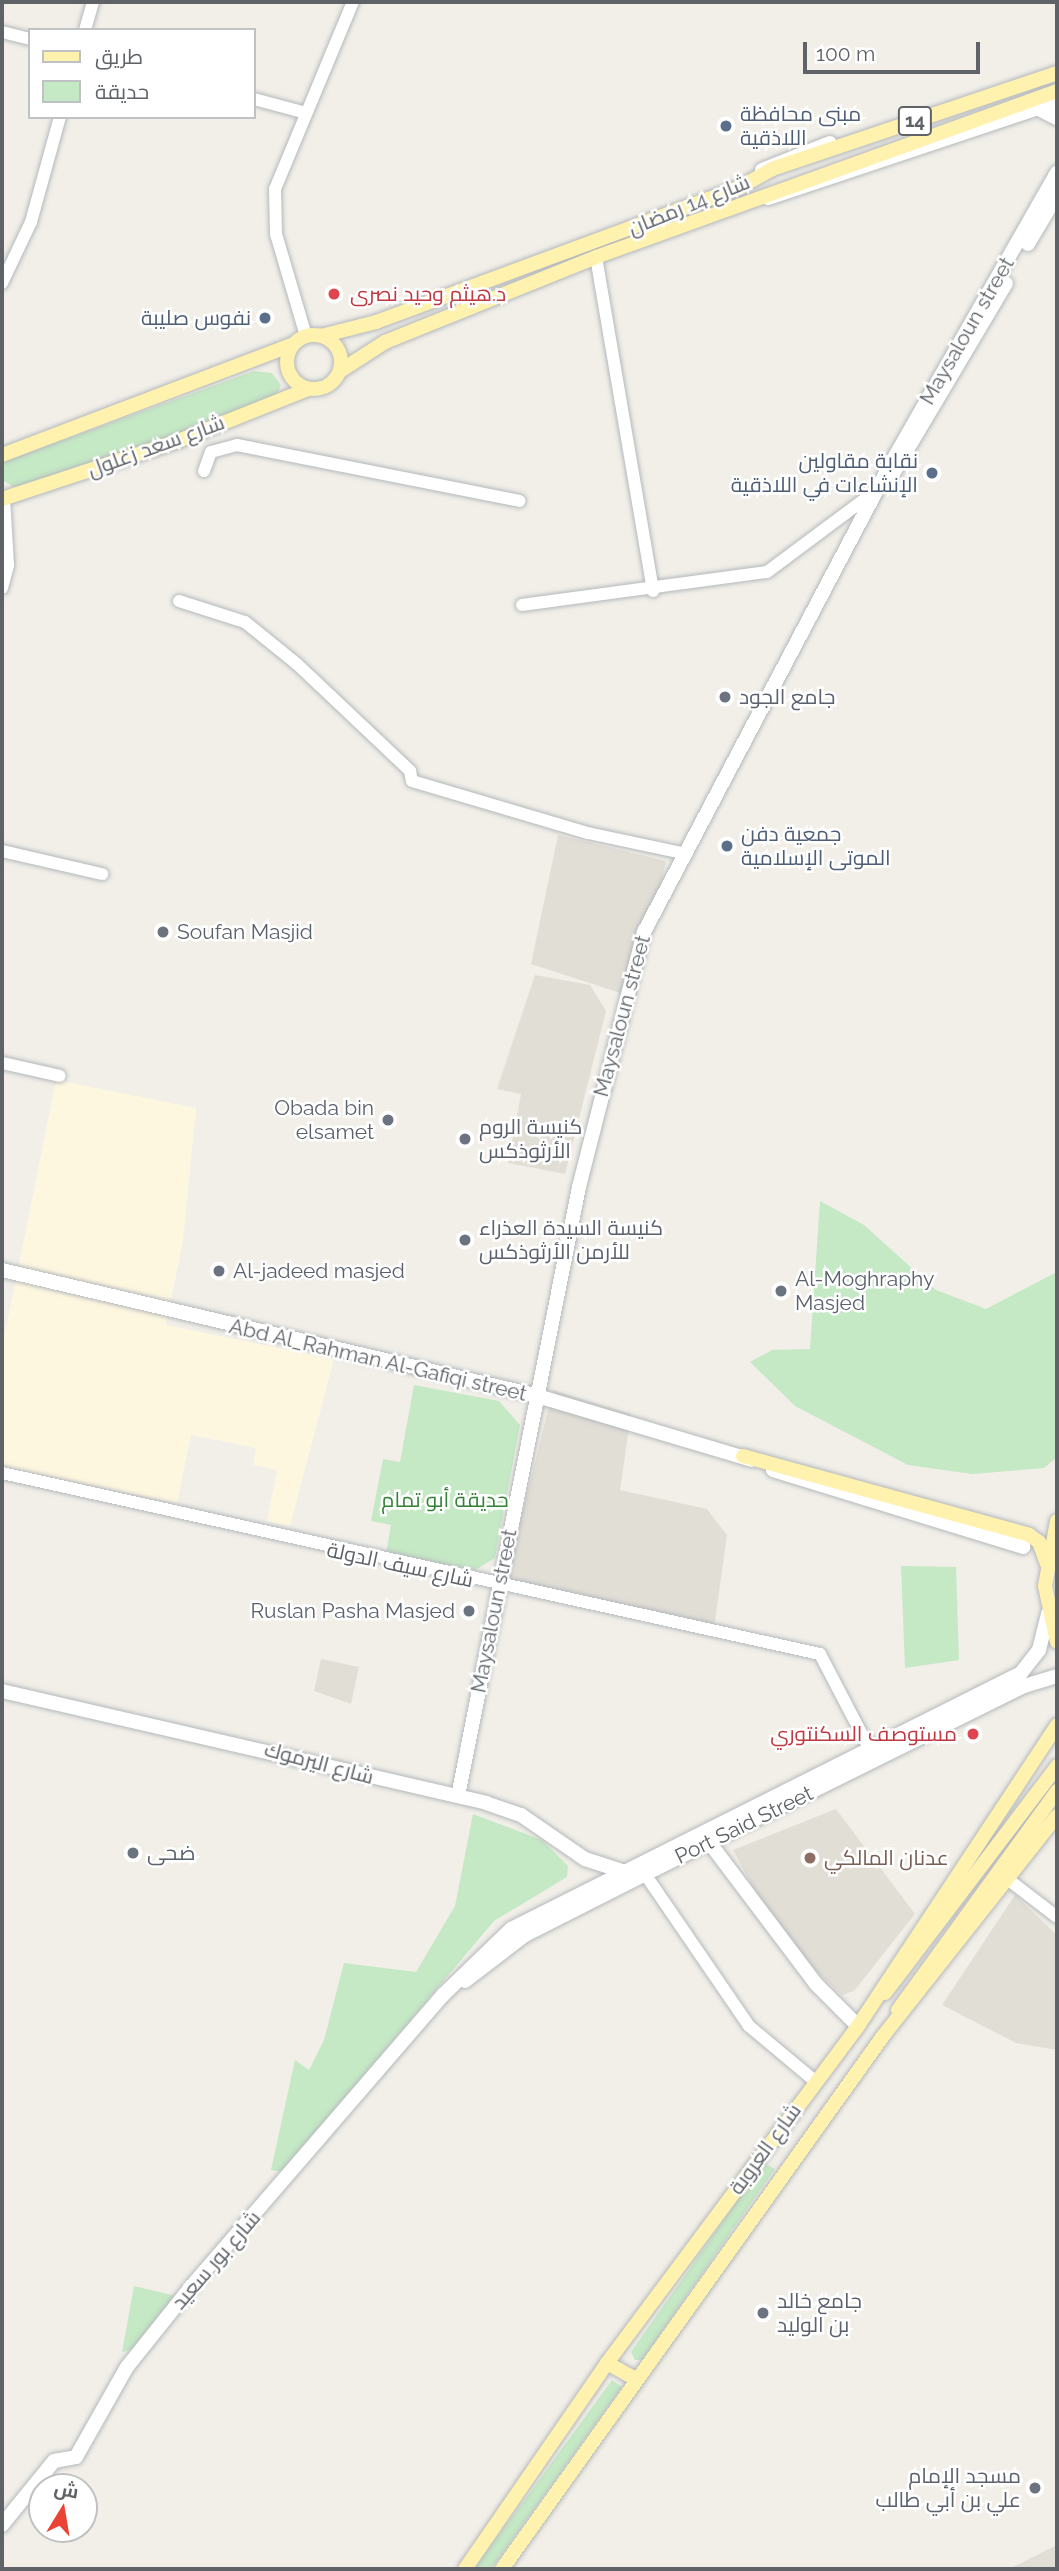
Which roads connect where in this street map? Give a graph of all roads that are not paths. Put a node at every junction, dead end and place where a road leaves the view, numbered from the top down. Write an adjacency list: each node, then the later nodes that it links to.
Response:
1 (93, 2): 3 (street)
2 (353, 2): 11 (street)
3 (86, 28)
4 (2, 32): 5 (street)
5 (28, 38)
6 (1057, 70): 15 (main road, شارع 14 رمضان / 14); 15 (main road)
7 (1057, 91): 17 (main road, شارع 14 رمضان / 14)
8 (256, 100): 11 (street)
9 (1057, 102): 10 (main road)
10 (1037, 108): 12 (main road); 17 (main road)
11 (306, 113): 20 (street)
12 (1057, 118)
13 (59, 119): 19 (street)
14 (1057, 173): 26 (main road, Maysaloun street)
15 (740, 187): 20 (main road, شارع 14 رمضان)
16 (1057, 195): 26 (main road, Maysaloun street)
17 (749, 201): 18 (main road, شارع 14 رمضان)
18 (596, 257): 22 (main road, شارع 14 رمضان); 30 (street)
19 (2, 283)
20 (314, 336): 21 (main road); 22 (main road)
21 (292, 345): 23 (main road); 24 (main road)
22 (340, 370): 23 (main road)
23 (308, 389): 27 (main road, شارع سعد زغلول)
24 (2, 456)
25 (205, 471): 28 (street)
26 (878, 489): 30 (street); 34 (main road, Maysaloun street)
27 (3, 499): 29 (street)
28 (519, 500)
29 (2, 588)
30 (653, 591): 32 (street)
31 (179, 601): 34 (street)
32 (522, 605)
33 (2, 851): 35 (street)
34 (687, 853): 39 (main road, Maysaloun street)
35 (102, 874)
36 (2, 1063): 37 (street)
37 (60, 1076)
38 (6, 1271): 39 (main road, Abd Al_Rahman Al-Gafiqi street)
39 (534, 1395): 40 (main road, Abd Al_Rahman Al-Gafiqi street); 45 (main road, Maysaloun street)
40 (743, 1456): 43 (main road, Abd Al_Rahman Al-Gafiqi street); 44 (main road)
41 (2, 1473): 45 (street, شارع سيف الدولة)
42 (1057, 1521): 44 (main road)
43 (1023, 1547)
44 (1046, 1564): 46 (main road)
45 (498, 1586): 51 (street, شارع سيف الدولة); 54 (main road, Maysaloun street)
46 (1048, 1614): 47 (main road); 51 (main road)
47 (1057, 1642)
48 (1057, 1676): 56 (main road, Port Said Street)
49 (2, 1691): 54 (main road, شارع اليرموك)
50 (1057, 1725): 62 (main road, شارع العروبة)
51 (869, 1748): 57 (main road)
52 (1057, 1766): 62 (main road)
53 (1057, 1791): 63 (main road)
54 (458, 1796): 57 (main road, شارع اليرموك)
55 (1057, 1816): 59 (main road, شارع العروبة)
56 (709, 1842): 58 (main road, Port Said Street); 62 (main road)
57 (621, 1871): 61 (main road)
58 (645, 1874): 61 (main road, Port Said Street); 64 (street)
59 (1010, 1881): 60 (street); 63 (main road, شارع العروبة)
60 (1057, 1917)
61 (443, 1995): 67 (main road, شارع بور سعيد)
62 (858, 2026): 64 (main road, شارع العروبة)
63 (883, 2036): 66 (main road, شارع العروبة)
64 (815, 2081): 65 (main road, شارع العروبة)
65 (607, 2363): 66 (main road); 68 (main road, شارع العروبة)
66 (634, 2378): 69 (main road, شارع العروبة)
67 (2, 2525)
68 (465, 2569)
69 (502, 2569)

